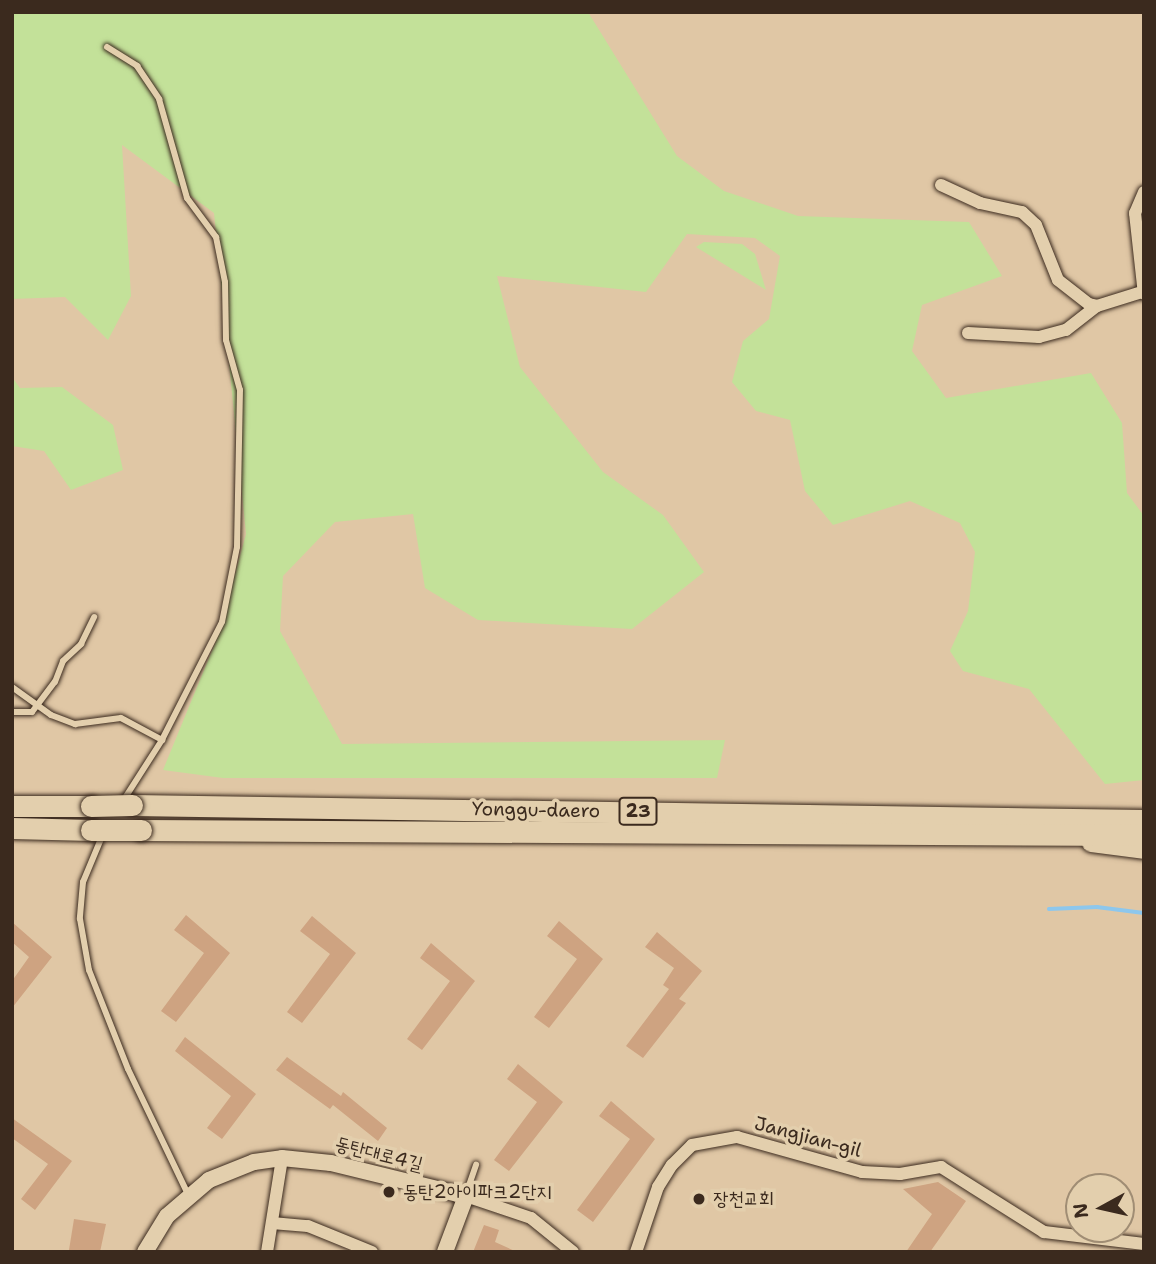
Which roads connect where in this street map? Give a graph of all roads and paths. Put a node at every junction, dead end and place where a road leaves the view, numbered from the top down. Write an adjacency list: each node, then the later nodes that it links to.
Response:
1 (107, 47): 11 (lane)
2 (941, 185): 5 (street)
3 (1144, 192): 4 (street)
4 (1143, 293): 5 (street)
5 (1097, 306): 6 (street)
6 (968, 333)
7 (94, 617): 9 (lane)
8 (12, 687): 9 (lane)
9 (37, 705): 10 (lane); 11 (lane)
10 (12, 712)
11 (162, 740): 14 (lane)
12 (1144, 805): 16 (highway)
13 (12, 806): 14 (highway, Yonggu-daero / 23, bridge)
14 (124, 809): 16 (highway, Yonggu-daero / 23)
15 (1144, 820): 16 (highway, Yonggu-daero / 23)
16 (1015, 824): 17 (highway, Yonggu-daero / 23, bridge); 19 (highway, Yonggu-daero / 23); 20 (main road)
17 (101, 826): 18 (highway, Yonggu-daero / 23); 23 (lane)
18 (12, 828)
19 (1144, 835)
20 (1144, 849)
21 (282, 1158): 23 (street, 동탄대로4길); 24 (street, 동탄대로4길); 25 (street)
22 (476, 1165): 24 (lane)
23 (188, 1194): 27 (street, 동탄대로4길)
24 (466, 1196): 30 (street); 31 (street)
25 (272, 1223): 28 (street); 29 (street)
26 (1144, 1244): 32 (street, Jangjian-gil)
27 (145, 1252)
28 (267, 1252)
29 (372, 1252)
30 (445, 1252)
31 (573, 1252)
32 (636, 1252)

